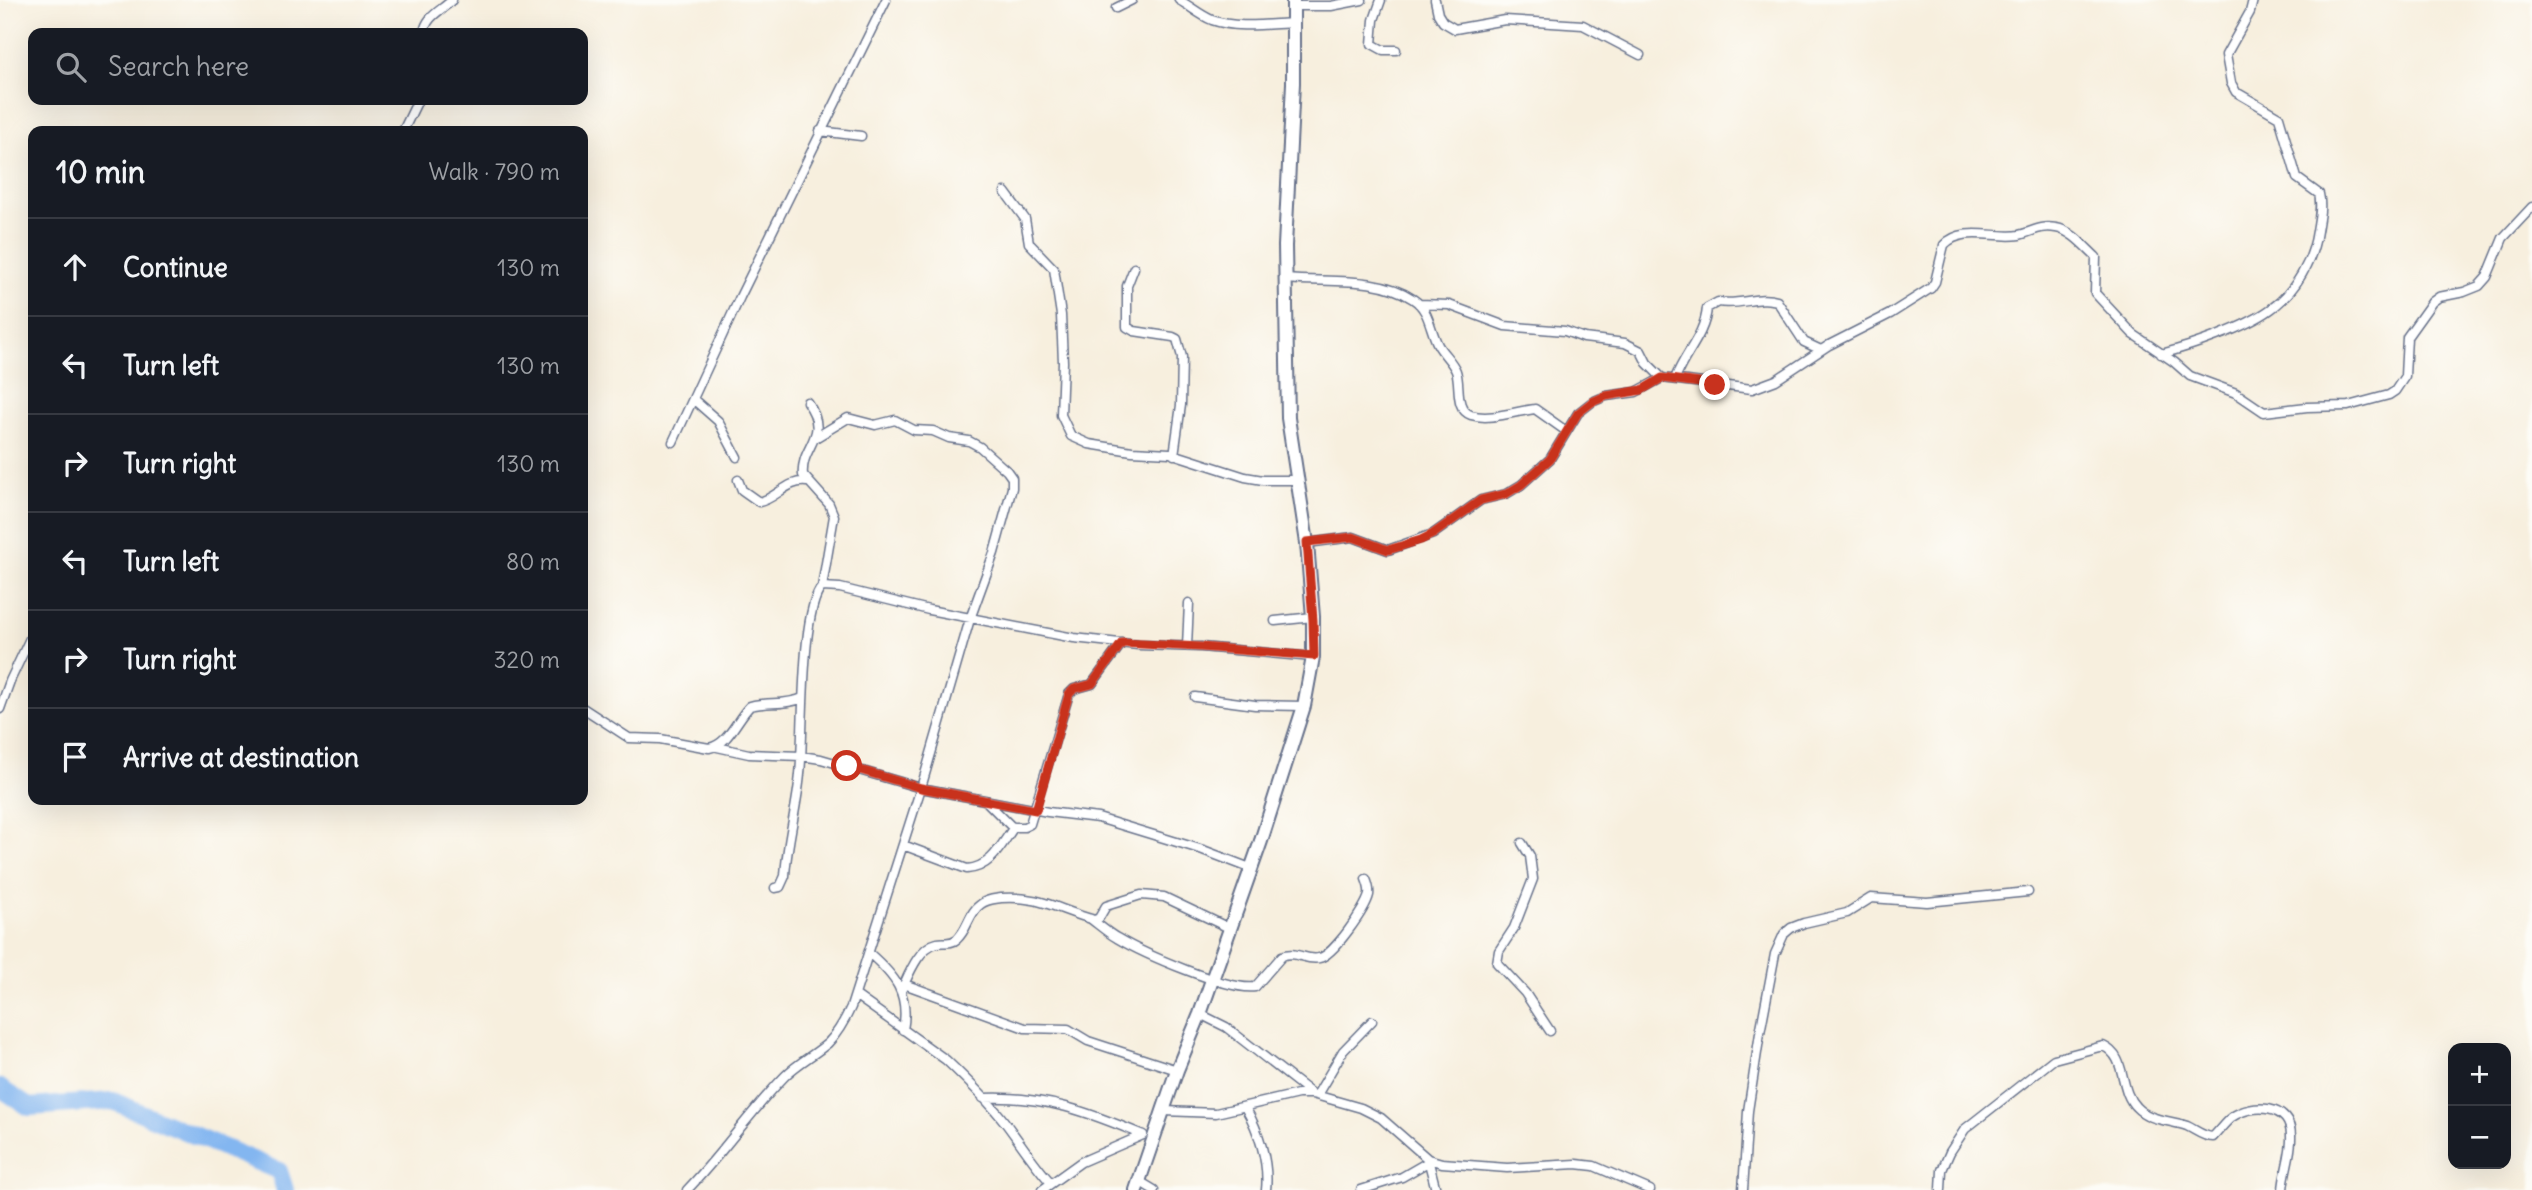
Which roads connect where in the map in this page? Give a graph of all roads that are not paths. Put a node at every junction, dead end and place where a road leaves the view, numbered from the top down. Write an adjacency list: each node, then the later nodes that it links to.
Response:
1 (453, 0): 12 (street)
2 (886, 0): 17 (street)
3 (1132, 0): 10 (street)
4 (1179, 0): 11 (street)
5 (1362, 0): 9 (street)
6 (1381, 0): 13 (street)
7 (1435, 0): 14 (street)
8 (2253, 0): 25 (street)
9 (1293, 3): 11 (street)
10 (1115, 8)
11 (1294, 23): 22 (street)
12 (425, 28)
13 (1396, 50)
14 (1640, 55)
15 (416, 105): 16 (street)
16 (405, 126)
17 (820, 131): 18 (street); 28 (street)
18 (861, 136)
19 (1005, 192): 33 (street)
20 (2532, 207): 25 (street)
21 (1135, 268): 33 (street)
22 (1286, 279): 23 (street); 36 (street)
23 (1419, 304): 26 (street); 30 (street)
24 (1821, 349): 25 (street); 27 (street); 27 (street)
25 (2161, 354)
26 (1662, 378): 27 (street); 30 (street)
27 (1675, 379)
28 (693, 399): 32 (street); 34 (street)
29 (807, 402): 31 (street)
30 (1566, 431): 38 (street)
31 (815, 438): 37 (street); 42 (street)
32 (673, 442)
33 (1174, 455): 36 (street)
34 (737, 457)
35 (738, 480): 37 (street)
36 (1296, 480): 38 (street)
37 (807, 482): 39 (street)
38 (1307, 542): 41 (street)
39 (822, 587): 42 (street); 48 (street)
40 (1189, 603): 46 (street)
41 (1313, 617): 43 (street); 47 (street)
42 (970, 619): 45 (street); 55 (street)
43 (1275, 621)
44 (28, 643): 51 (street)
45 (1122, 643): 46 (street); 57 (street)
46 (1187, 646): 47 (street)
47 (1314, 656): 50 (street)
48 (803, 698): 53 (street); 54 (street)
49 (1195, 698): 50 (street)
50 (1304, 706): 61 (street)
51 (0, 709)
52 (588, 711): 53 (street)
53 (717, 747): 54 (street)
54 (801, 756): 55 (street); 63 (street)
55 (921, 788): 56 (street); 60 (street)
56 (985, 800): 57 (street); 58 (street)
57 (1036, 810): 58 (street); 61 (street)
58 (1014, 827): 60 (street)
59 (1522, 843): 74 (street)
60 (903, 845): 67 (street)
61 (1250, 868): 66 (street)
62 (1366, 879): 68 (street)
63 (775, 888)
64 (2028, 892): 92 (street)
65 (1091, 919): 66 (street); 68 (street); 69 (street)
66 (1229, 928): 68 (street)
67 (869, 953): 69 (street); 70 (street)
68 (1212, 980): 71 (street)
69 (903, 986): 73 (street); 75 (street)
70 (855, 995): 73 (street); 85 (street)
71 (1200, 1014): 75 (street); 76 (street)
72 (1371, 1021): 76 (street)
73 (903, 1030): 77 (street)
74 (1550, 1031)
75 (1177, 1070): 79 (street)
76 (1315, 1094): 78 (street); 82 (street)
77 (983, 1098): 81 (street); 83 (street)
78 (1245, 1107): 79 (street); 88 (street)
79 (1164, 1111): 80 (street)
80 (1157, 1130): 81 (street); 84 (street)
81 (1143, 1135): 83 (street)
82 (1428, 1160): 89 (street); 90 (street); 91 (street)
83 (1051, 1183): 86 (street)
84 (1137, 1185): 87 (street)
85 (687, 1190)
86 (1042, 1190)
87 (1154, 1190)
88 (1266, 1190)
89 (1361, 1190)
90 (1436, 1190)
91 (1650, 1190)
92 (1743, 1190)
93 (1941, 1190): 94 (street)
94 (2283, 1190)

